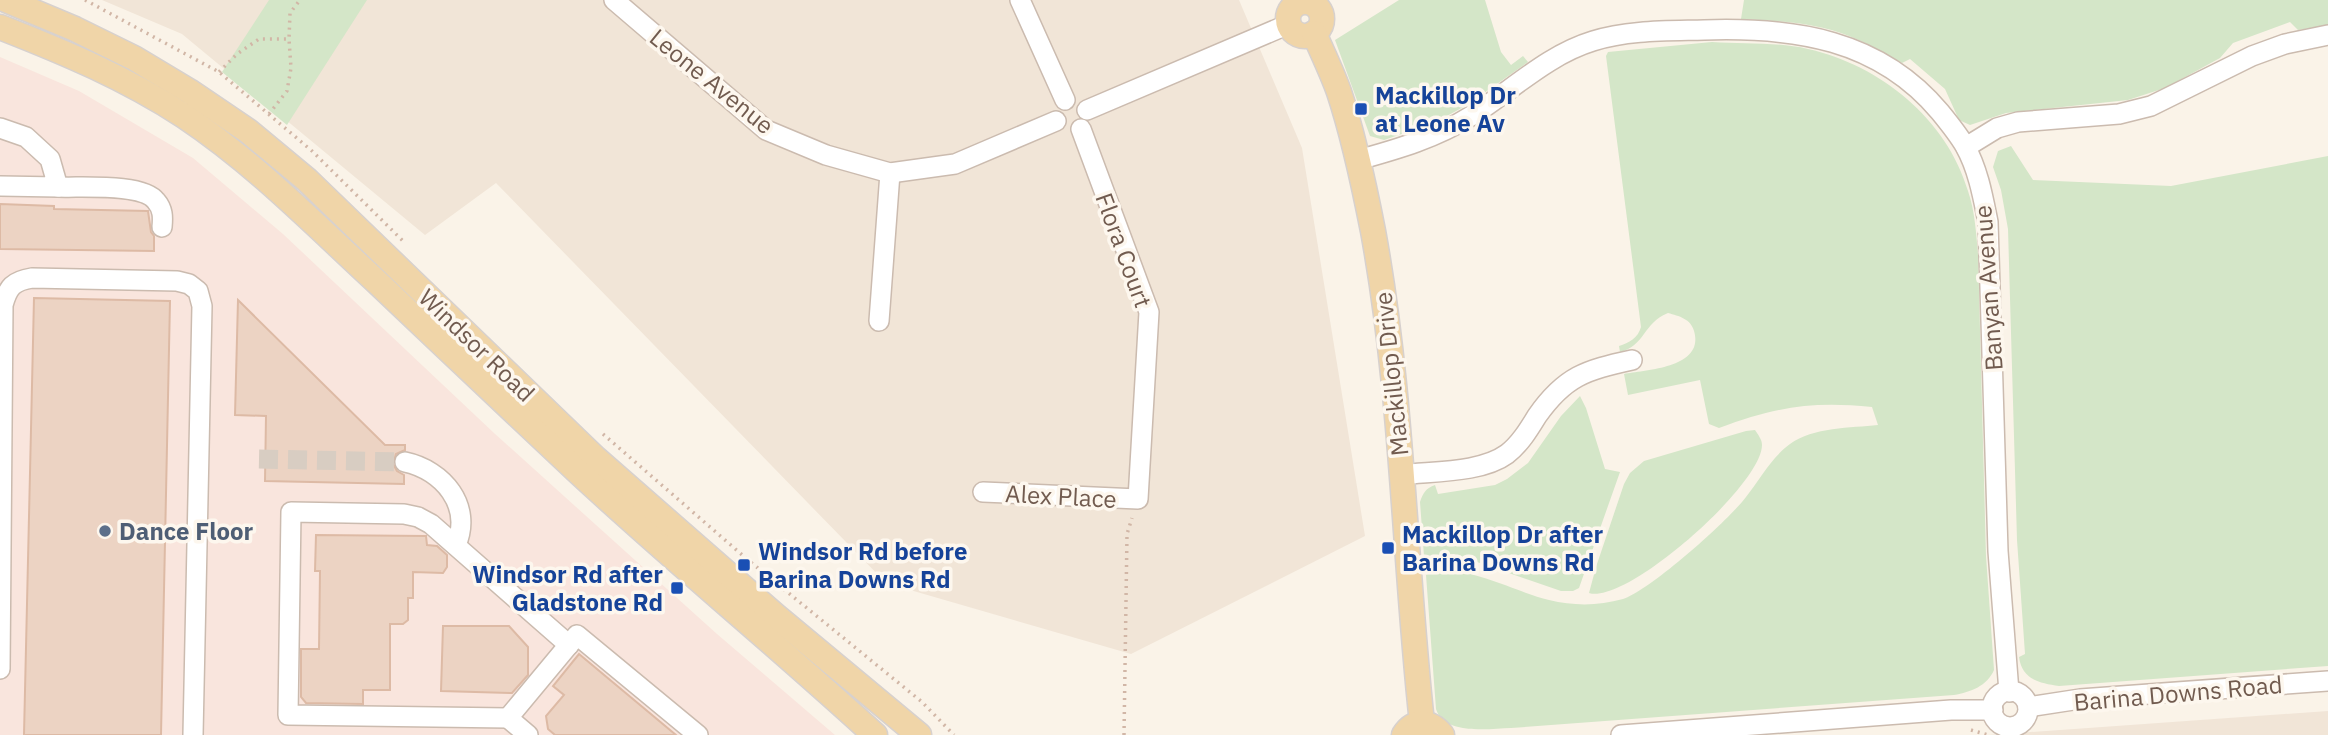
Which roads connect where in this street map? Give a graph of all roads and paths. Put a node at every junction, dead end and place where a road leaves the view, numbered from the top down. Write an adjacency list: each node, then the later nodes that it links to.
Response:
1 (6, 0): 47 (main road, Windsor Road)
2 (85, 0): 10 (path)
3 (300, 0): 9 (path)
4 (614, 0): 19 (street, Leone Avenue)
5 (1020, 0): 11 (street)
6 (1295, 9): 12 (street); 18 (main road, Mackillop Drive)
7 (0, 27): 46 (main road, Windsor Road)
8 (2328, 35): 17 (street)
9 (289, 39): 10 (path); 13 (path)
10 (219, 72): 13 (path)
11 (1065, 100): 12 (street); 14 (street)
12 (1087, 110): 16 (street)
13 (269, 114): 23 (path)
14 (1056, 121): 16 (street); 19 (street, Leone Avenue)
15 (0, 128): 21 (street)
16 (1081, 130): 30 (street, Flora Court)
17 (1966, 147): 18 (street, Banyan Avenue); 35 (street, Banyan Avenue)
18 (1358, 160): 28 (main road, Mackillop Drive)
19 (890, 173): 24 (street)
20 (0, 187): 21 (street)
21 (58, 187): 22 (street)
22 (162, 227)
23 (411, 249)
24 (879, 321)
25 (1632, 360): 28 (street)
26 (601, 432): 48 (path)
27 (405, 462): 31 (street)
28 (1401, 475): 41 (main road, Mackillop Drive)
29 (983, 492): 30 (street, Alex Place)
30 (1138, 499): 49 (path)
31 (456, 545): 32 (street); 39 (street)
32 (569, 645): 38 (street); 45 (street)
33 (0, 669): 43 (street)
34 (2328, 681): 36 (street, Barina Downs Road)
35 (2009, 692): 36 (street); 37 (street)
36 (2028, 707): 42 (street)
37 (1993, 710): 42 (street); 50 (street)
38 (508, 718): 39 (street); 44 (street)
39 (415, 726)
40 (1970, 729): 51 (path)
41 (1423, 731)
42 (2013, 731)
43 (193, 735)
44 (528, 735)
45 (698, 735)
46 (875, 735)
47 (919, 735)
48 (954, 735)
49 (1124, 735)
50 (1621, 735)
51 (1989, 735)

